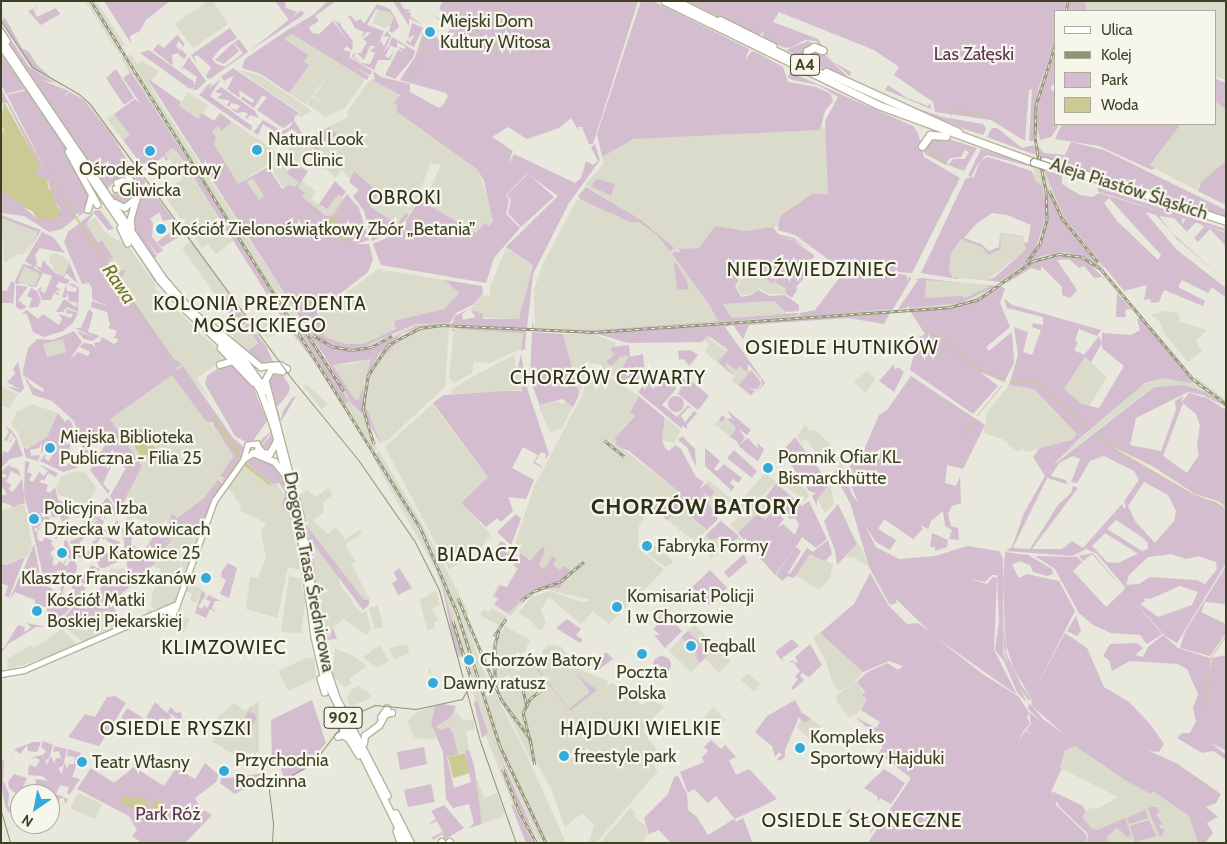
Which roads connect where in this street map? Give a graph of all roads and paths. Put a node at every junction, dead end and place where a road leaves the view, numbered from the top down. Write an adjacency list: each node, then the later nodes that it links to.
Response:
1 (665, 1): 13 (highway, A4)
2 (676, 1): 17 (highway, A4)
3 (684, 1): 7 (main road)
4 (1, 32): 10 (main road)
5 (1, 38): 10 (main road, 902)
6 (1, 45): 12 (main road, 902)
7 (774, 46): 11 (highway)
8 (822, 50): 11 (highway)
9 (1, 52): 12 (main road)
10 (15, 59): 25 (main road, 902)
11 (814, 66): 17 (highway)
12 (24, 79): 15 (main road, 902)
13 (824, 80): 14 (highway); 19 (highway, A4)
14 (846, 95)
15 (51, 119): 24 (main road); 28 (main road, 902)
16 (907, 121): 18 (highway)
17 (958, 132): 19 (highway, A4)
18 (946, 136): 19 (highway); 20 (highway)
19 (976, 142): 21 (highway, Aleja Piastów Śląskich)
20 (922, 146)
21 (1048, 166): 29 (highway, Aleja Piastów Śląskich); 30 (highway, Aleja Piastów Śląskich)
22 (128, 175): 23 (main road)
23 (133, 185): 25 (main road); 32 (main road)
24 (90, 192): 26 (main road); 27 (main road)
25 (108, 197): 32 (main road, 902)
26 (98, 206)
27 (88, 210)
28 (115, 214): 31 (main road); 39 (main road, 902)
29 (1226, 221)
30 (1226, 226)
31 (128, 243)
32 (140, 243): 33 (main road, 902)
33 (200, 318): 35 (main road); 40 (main road, 902)
34 (221, 348): 36 (main road)
35 (248, 356): 38 (main road); 38 (main road)
36 (234, 361): 37 (main road); 39 (main road)
37 (220, 365)
38 (268, 389): 40 (main road)
39 (264, 398): 41 (main road, Drogowa Trasa Średnicowa / 902)
40 (272, 404): 51 (main road, Drogowa Trasa Średnicowa / 902)
41 (276, 436): 42 (main road); 46 (main road, Drogowa Trasa Średnicowa / 902)
42 (259, 448): 43 (main road); 44 (main road)
43 (247, 449): 44 (main road); 45 (main road)
44 (253, 453): 45 (main road); 46 (main road)
45 (243, 460): 48 (main road)
46 (288, 481): 47 (main road, Drogowa Trasa Średnicowa / 902)
47 (319, 660): 49 (main road); 57 (main road, Drogowa Trasa Średnicowa / 902)
48 (1, 674)
49 (326, 692)
50 (383, 712): 53 (main road)
51 (348, 719): 53 (main road); 56 (main road, Drogowa Trasa Średnicowa / 902)
52 (343, 729): 55 (main road)
53 (370, 731): 56 (main road)
54 (338, 737): 55 (main road)
55 (348, 738): 57 (main road)
56 (365, 751): 61 (main road, Drogowa Trasa Średnicowa / 902)
57 (373, 775): 58 (main road, Drogowa Trasa Średnicowa / 902)
58 (388, 805): 59 (main road); 60 (main road, Drogowa Trasa Średnicowa / 902)
59 (401, 843)
60 (406, 843)
61 (411, 843)

